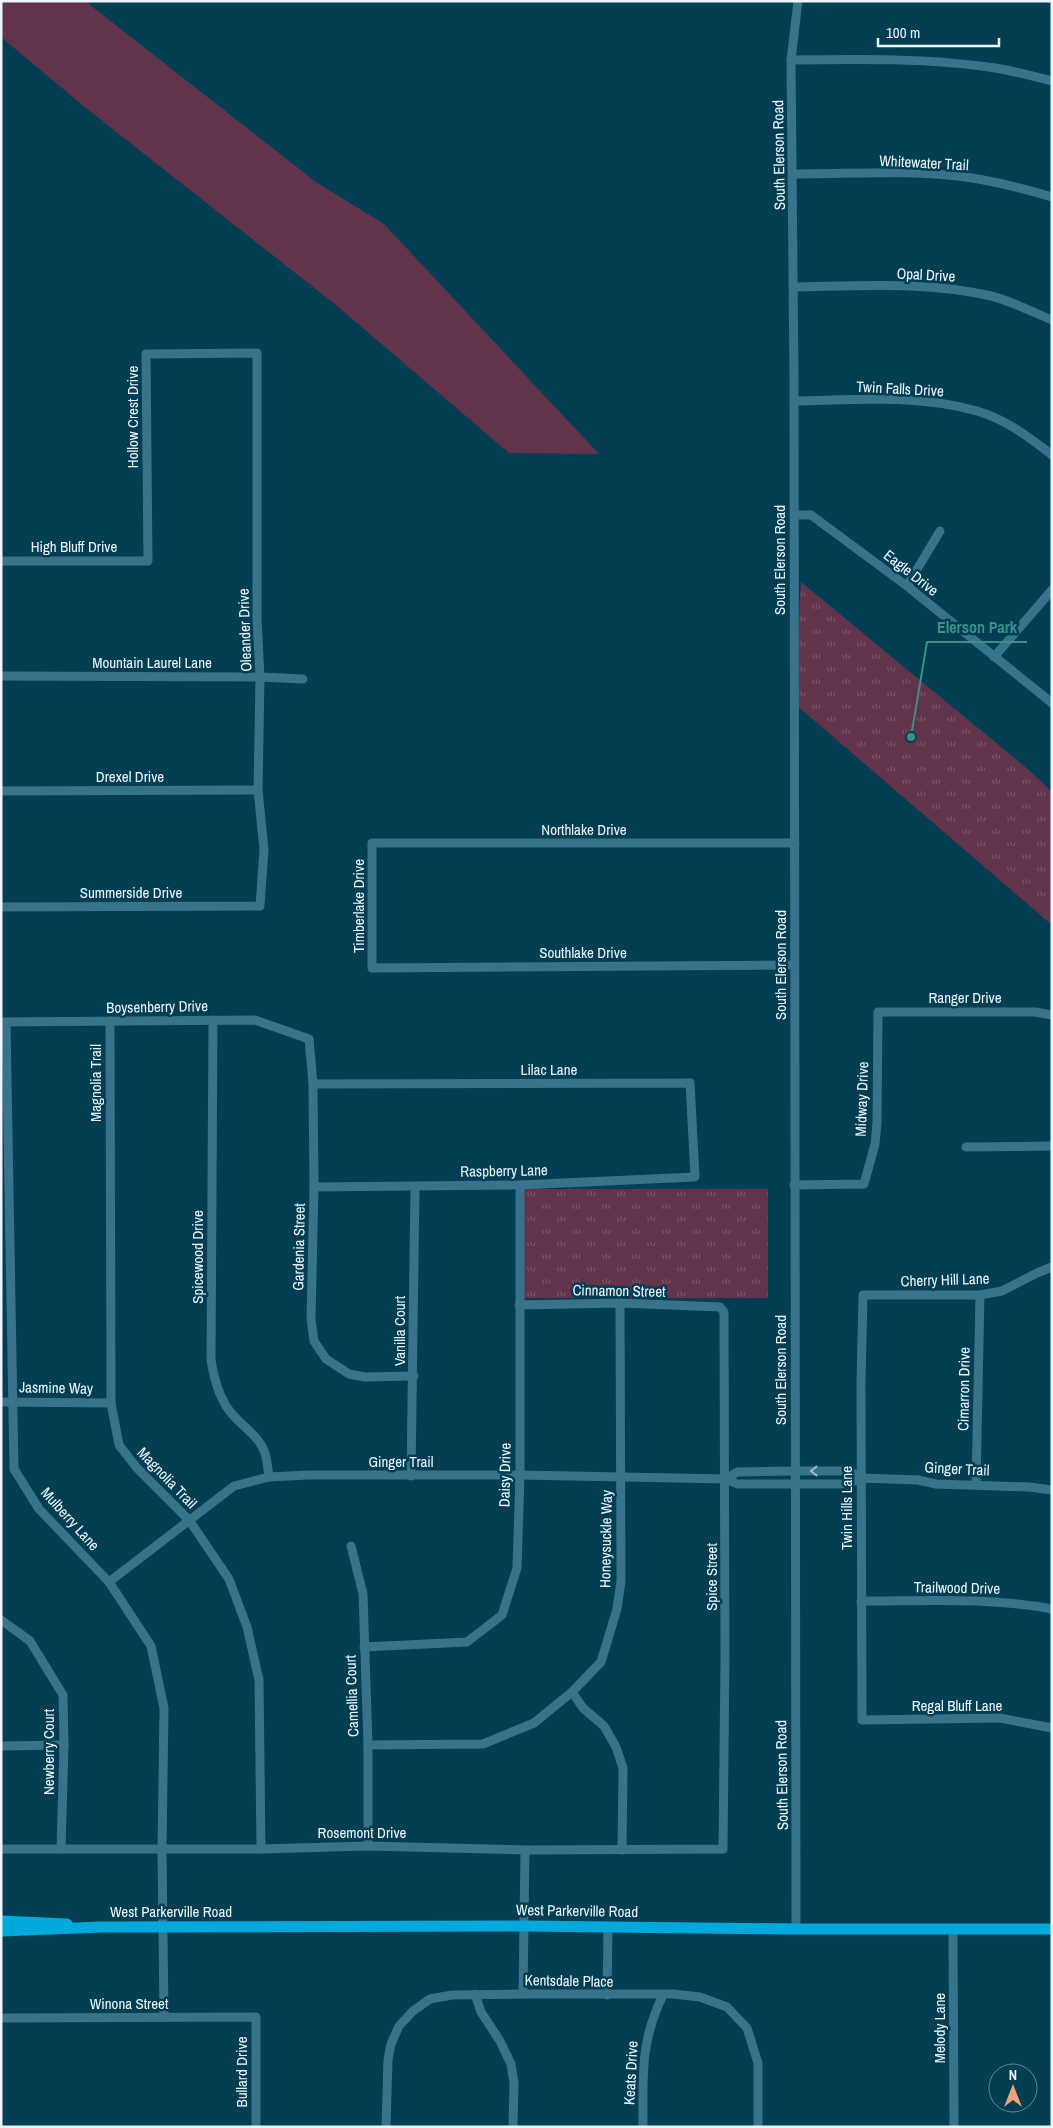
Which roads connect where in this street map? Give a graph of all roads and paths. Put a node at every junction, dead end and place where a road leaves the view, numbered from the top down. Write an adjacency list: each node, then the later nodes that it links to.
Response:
1 (798, 1): 2 (street, South Elerson Road)
2 (791, 60): 3 (street); 4 (street, South Elerson Road)
3 (1052, 81)
4 (793, 174): 5 (street, Whitewater Trail); 6 (street, South Elerson Road)
5 (1052, 197)
6 (794, 286): 7 (street, Opal Drive); 9 (street, South Elerson Road)
7 (1052, 320)
8 (257, 353): 14 (street, Hollow Crest Drive); 19 (street, Oleander Drive)
9 (794, 400): 10 (street, Twin Falls Drive); 11 (street, South Elerson Road)
10 (1052, 456)
11 (794, 515): 15 (street, Eagle Drive); 25 (street, South Elerson Road)
12 (940, 531): 15 (street)
13 (1, 561): 14 (street, High Bluff Drive)
14 (148, 561)
15 (907, 586): 17 (street, Eagle Drive)
16 (1052, 590): 17 (street)
17 (994, 657): 21 (street, Eagle Drive)
18 (1, 676): 19 (street, Mountain Laurel Lane)
19 (260, 677): 20 (street, Mountain Laurel Lane); 22 (street, Oleander Drive)
20 (304, 679)
21 (1052, 703)
22 (258, 790): 23 (street, Drexel Drive); 26 (street, Oleander Drive)
23 (1, 791)
24 (372, 843): 25 (street, Northlake Drive); 29 (street, Timberlake Drive)
25 (795, 843): 28 (street, South Elerson Road)
26 (260, 906): 27 (street, Summerside Drive)
27 (1, 907)
28 (794, 965): 29 (street, Southlake Drive); 40 (street, South Elerson Road)
29 (372, 968)
30 (878, 1012): 31 (street, Ranger Drive); 40 (street, Midway Drive)
31 (1052, 1015)
32 (213, 1020): 33 (street, Boysenberry Drive); 35 (street, Boysenberry Drive); 56 (street, Spicewood Drive)
33 (110, 1021): 34 (street, Boysenberry Drive); 53 (street, Magnolia Trail)
34 (4, 1022): 52 (street, Mulberry Lane)
35 (309, 1039): 36 (street, Gardenia Street)
36 (313, 1084): 39 (street, Lilac Lane); 43 (street, Gardenia Street)
37 (1052, 1146): 38 (street)
38 (966, 1147)
39 (695, 1177): 42 (street, Raspberry Lane)
40 (794, 1185): 54 (street, South Elerson Road)
41 (415, 1186): 42 (street, Raspberry Lane); 43 (street, Raspberry Lane); 50 (street, Vanilla Court)
42 (520, 1186): 48 (street, Daisy Drive)
43 (314, 1187): 50 (street, Gardenia Street)
44 (1052, 1267): 46 (street, Cherry Hill Lane)
45 (863, 1295): 46 (street, Cherry Hill Lane); 59 (street, Twin Hills Lane)
46 (980, 1295): 62 (street, Cimarron Drive)
47 (620, 1303): 48 (street, Cinnamon Street); 49 (street, Cinnamon Street); 58 (street, Honeysuckle Way)
48 (519, 1304): 55 (street, Daisy Drive)
49 (720, 1307): 60 (street, Spice Street)
50 (414, 1376): 57 (street, Vanilla Court)
51 (1, 1402): 52 (street, Jasmine Way)
52 (11, 1402): 53 (street, Jasmine Way); 66 (street, Mulberry Lane)
53 (111, 1403): 64 (street, Magnolia Trail)
54 (795, 1471): 59 (street, Ginger Trail, one-way to 54); 60 (street, Ginger Trail); 61 (street, South Elerson Road)
55 (520, 1475): 57 (street, Ginger Trail); 58 (street, Ginger Trail); 70 (street, Daisy Drive)
56 (269, 1476): 57 (street, Ginger Trail); 64 (street, Ginger Trail)
57 (411, 1476)
58 (620, 1477): 60 (street, Ginger Trail); 71 (street, Honeysuckle Way)
59 (861, 1478): 61 (street, Ginger Trail); 62 (street, Ginger Trail); 67 (street, Twin Hills Lane)
60 (726, 1479): 61 (street, Ginger Trail); 82 (street, Spice Street)
61 (795, 1484): 90 (street, South Elerson Road)
62 (976, 1484): 63 (street, Ginger Trail)
63 (1052, 1490)
64 (189, 1520): 66 (street, Ginger Trail); 81 (street, Magnolia Trail)
65 (351, 1546): 70 (street, Camellia Court)
66 (109, 1582): 80 (street, Mulberry Lane)
67 (861, 1601): 68 (street, Trailwood Drive); 72 (street, Twin Hills Lane)
68 (1052, 1609)
69 (1, 1620): 74 (street, Newberry Court)
70 (364, 1647): 75 (street, Camellia Court)
71 (572, 1692): 75 (street, Honeysuckle Way); 84 (street)
72 (862, 1720): 73 (street, Regal Bluff Lane)
73 (1052, 1728)
74 (64, 1745): 76 (street); 79 (street, Newberry Court)
75 (368, 1745): 77 (street, Camellia Court)
76 (1, 1746)
77 (368, 1846): 81 (street, Rosemont Drive); 83 (street, Rosemont Drive)
78 (1, 1849): 79 (street, Rosemont Drive)
79 (62, 1849): 80 (street, Rosemont Drive)
80 (162, 1849): 81 (street, Rosemont Drive); 88 (street, Mulberry Lane)
81 (261, 1849)
82 (723, 1849): 84 (street, Rosemont Drive)
83 (525, 1850): 84 (street, Rosemont Drive); 86 (street)
84 (622, 1850)
85 (1, 1921): 87 (main road, West Parkerville Road)
86 (524, 1926): 88 (main road, West Parkerville Road); 89 (main road, West Parkerville Road); 95 (street)
87 (101, 1927): 88 (main road, West Parkerville Road); 93 (main road, West Parkerville Road)
88 (162, 1927): 98 (street, Mulberry Lane)
89 (608, 1927): 90 (main road, West Parkerville Road); 96 (street)
90 (796, 1929): 92 (main road, West Parkerville Road)
91 (1052, 1929): 92 (main road, West Parkerville Road)
92 (952, 1930): 106 (street, Melody Lane)
93 (1, 1931)
94 (475, 1994): 95 (street, Kentsdale Place); 102 (street, Kentsdale Place); 103 (street)
95 (524, 1994): 96 (street, Kentsdale Place)
96 (607, 1995): 97 (street, Kentsdale Place)
97 (663, 1995): 104 (street, Keats Drive); 105 (street, Kentsdale Place)
98 (164, 2017): 99 (street, Winona Street); 100 (street, Winona Street)
99 (256, 2017): 101 (street, Bullard Drive)
100 (1, 2018)
101 (256, 2127)
102 (386, 2127)
103 (513, 2127)
104 (643, 2127)
105 (758, 2127)
106 (954, 2127)

